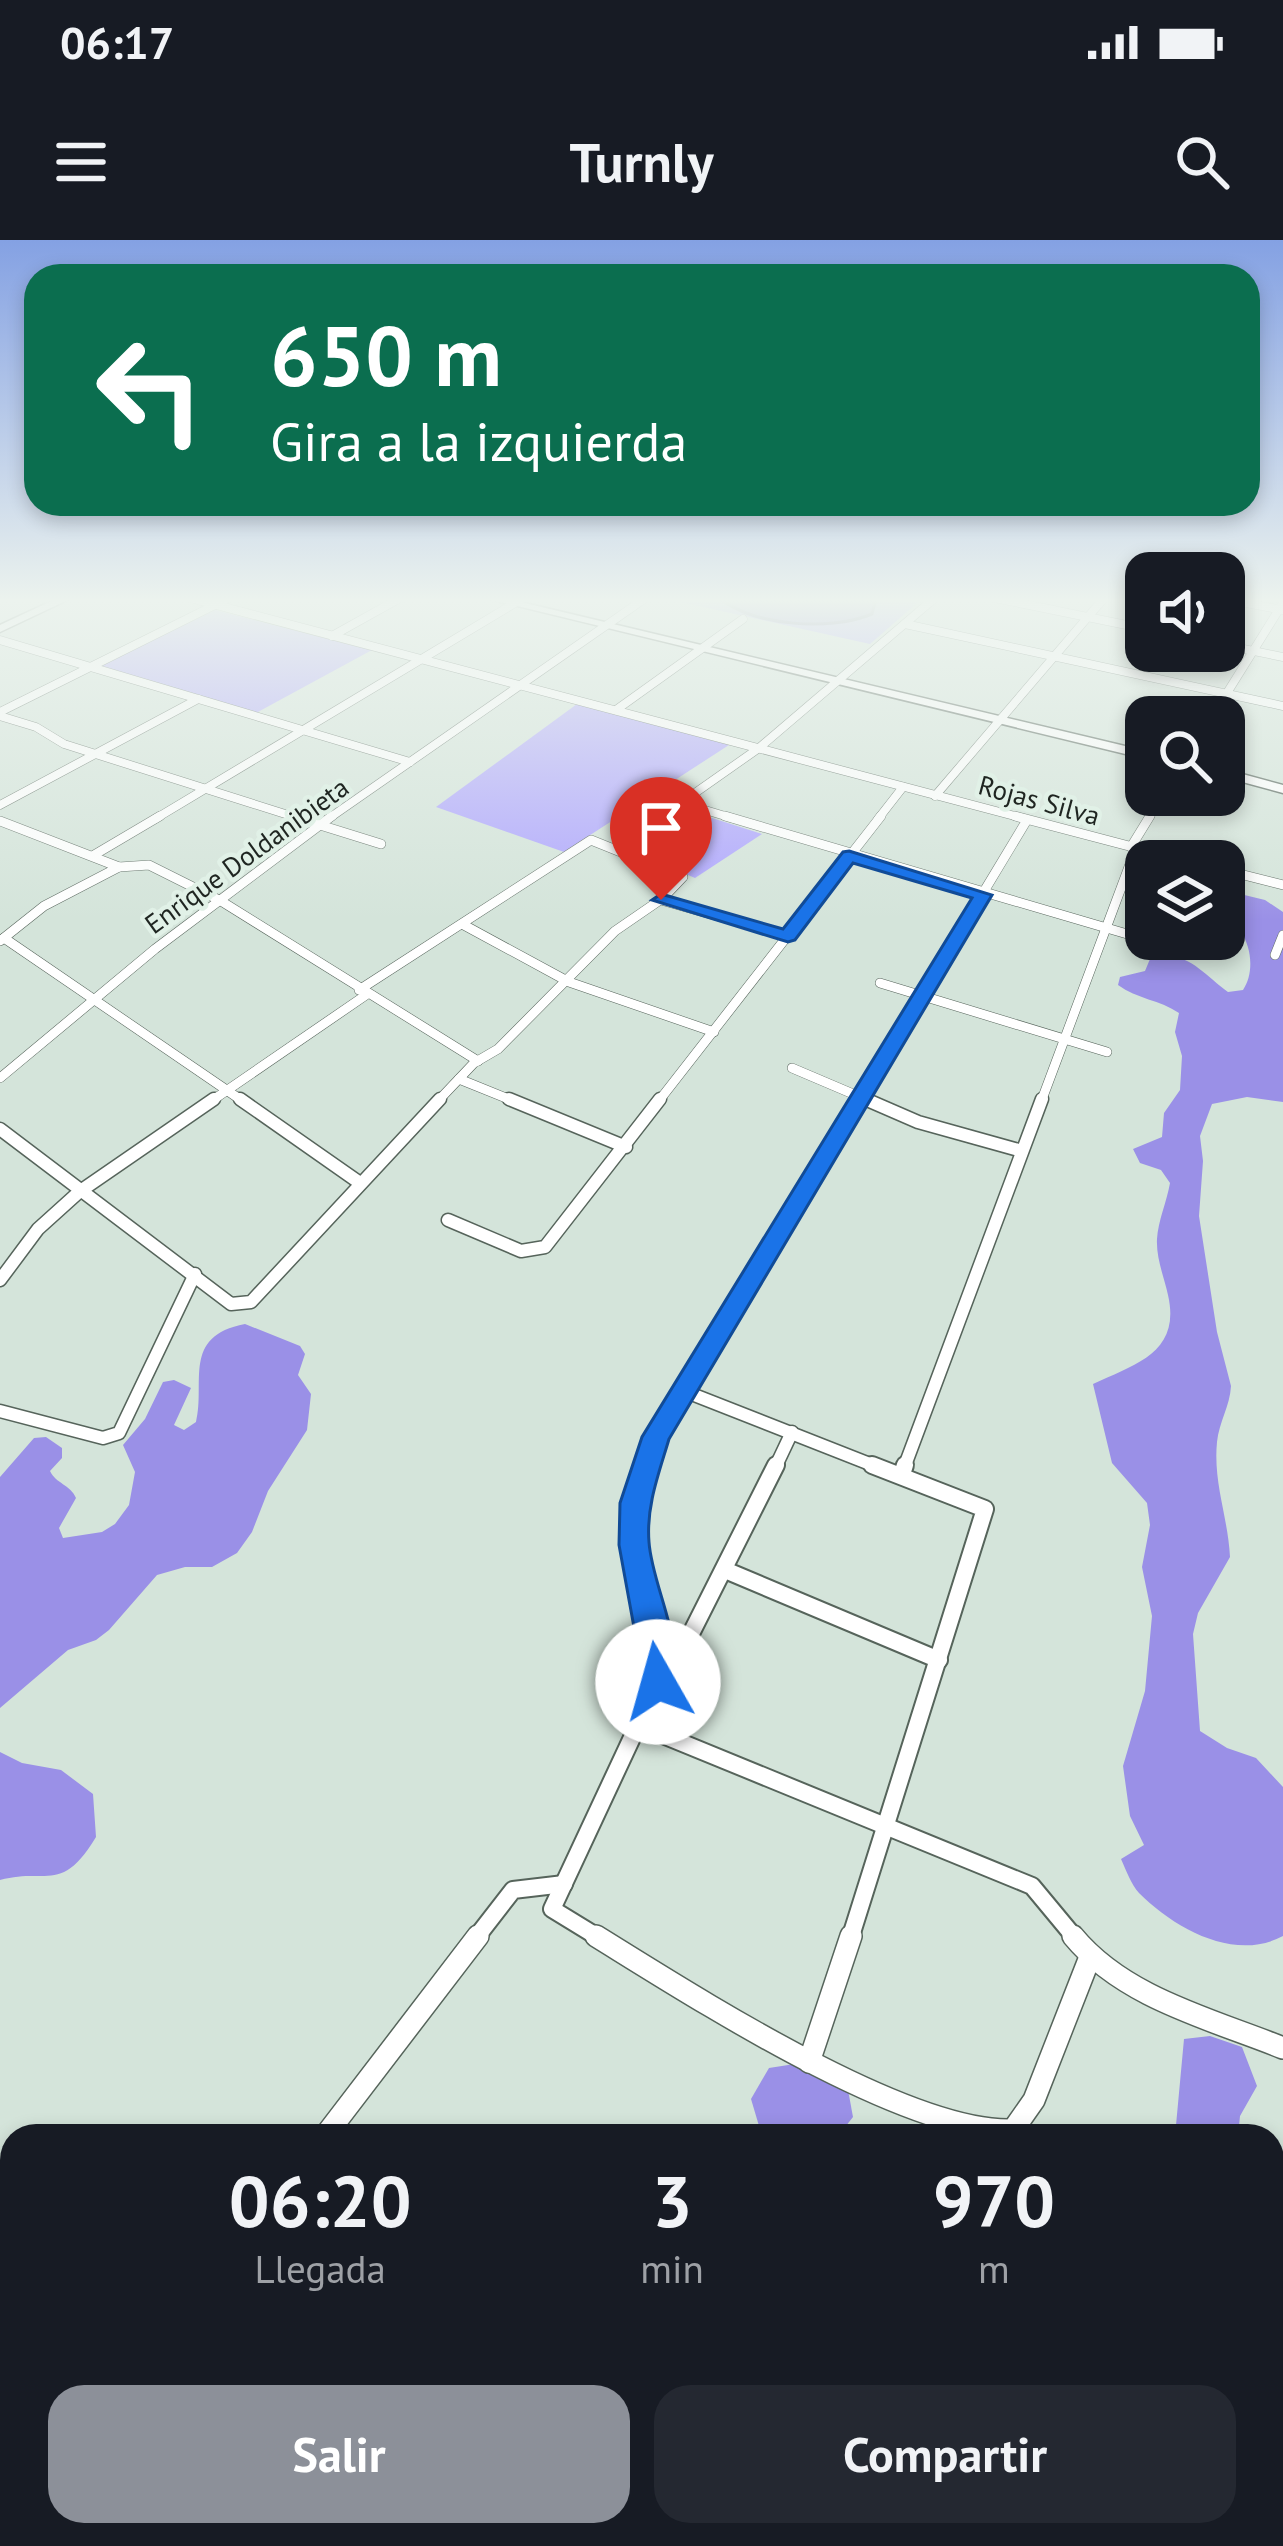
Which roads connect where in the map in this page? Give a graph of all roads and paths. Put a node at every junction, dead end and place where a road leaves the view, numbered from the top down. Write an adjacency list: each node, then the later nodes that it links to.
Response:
1 (188, 705): 16 (street)
2 (218, 705): 13 (street)
3 (346, 705): 13 (street)
4 (490, 705): 17 (street, Enrique Doldanibieta)
5 (595, 705): 10 (street, Rojas Silva)
6 (624, 705): 10 (street)
7 (811, 705): 14 (street)
8 (933, 705): 12 (main road)
9 (1012, 705): 12 (street)
10 (616, 710): 14 (street, Rojas Silva)
11 (0, 714): 16 (street)
12 (998, 720): 15 (main road); 22 (street)
13 (303, 730): 17 (street); 20 (street)
14 (758, 748): 19 (street, Rojas Silva); 23 (street)
15 (1125, 749)
16 (96, 754): 20 (street); 24 (street)
17 (410, 762): 27 (street, Enrique Doldanibieta)
18 (1245, 779): 21 (main road)
19 (903, 787): 22 (street, Rojas Silva); 32 (street)
20 (205, 789): 27 (street); 31 (street)
21 (1283, 789)
22 (935, 796): 25 (street, Rojas Silva)
23 (682, 803): 30 (street); 32 (street)
24 (0, 805)
25 (1027, 820): 29 (street, Rojas Silva); 37 (street)
26 (0, 821): 31 (street)
27 (322, 826): 28 (street); 39 (street, Enrique Doldanibieta)
28 (381, 844)
29 (1125, 846)
30 (616, 848): 38 (street); 40 (street)
31 (94, 855): 33 (street)
32 (849, 856): 37 (street); 44 (street)
33 (119, 867): 39 (street); 45 (street)
34 (1125, 872): 41 (street)
35 (1245, 876): 36 (street)
36 (1283, 885)
37 (983, 895): 41 (street); 51 (street)
38 (661, 900): 44 (street); 47 (street)
39 (221, 901): 49 (street); 50 (street, Enrique Doldanibieta)
40 (462, 924): 47 (street); 49 (street)
41 (1106, 929): 42 (street); 53 (street)
42 (1125, 934)
43 (1283, 935): 46 (street)
44 (788, 936): 52 (street)
45 (2, 939): 50 (street)
46 (1275, 955)
47 (566, 980): 52 (street); 55 (street)
48 (880, 983): 51 (street)
49 (363, 992): 55 (street); 59 (street)
50 (96, 994): 57 (street, Enrique Doldanibieta); 59 (street)
51 (922, 996): 53 (street); 60 (street)
52 (714, 1032): 62 (street)
53 (1064, 1039): 54 (street); 63 (street)
54 (1108, 1052)
55 (478, 1061): 58 (street)
56 (792, 1068): 60 (street)
57 (0, 1078)
58 (459, 1079): 62 (street); 64 (street)
59 (226, 1094): 64 (street); 65 (street)
60 (861, 1097): 63 (street); 69 (street)
61 (0, 1129): 65 (street)
62 (626, 1147): 66 (street)
63 (1022, 1151): 72 (street)
64 (360, 1183): 67 (street)
65 (79, 1192): 67 (street); 68 (street)
66 (448, 1220)
67 (196, 1274): 70 (street)
68 (0, 1280)
69 (684, 1391): 71 (street); 75 (street)
70 (0, 1411)
71 (792, 1432): 72 (street); 73 (street)
72 (902, 1474): 74 (street)
73 (725, 1570): 74 (street); 75 (street)
74 (938, 1660): 76 (street)
75 (643, 1721): 76 (street); 77 (street)
76 (887, 1827): 78 (street); 80 (street)
77 (564, 1883): 80 (street); 81 (street)
78 (1090, 1958): 79 (street); 83 (street)
79 (1283, 2048)
80 (809, 2062): 82 (street)
81 (335, 2124)
82 (958, 2124)
83 (1017, 2124)

